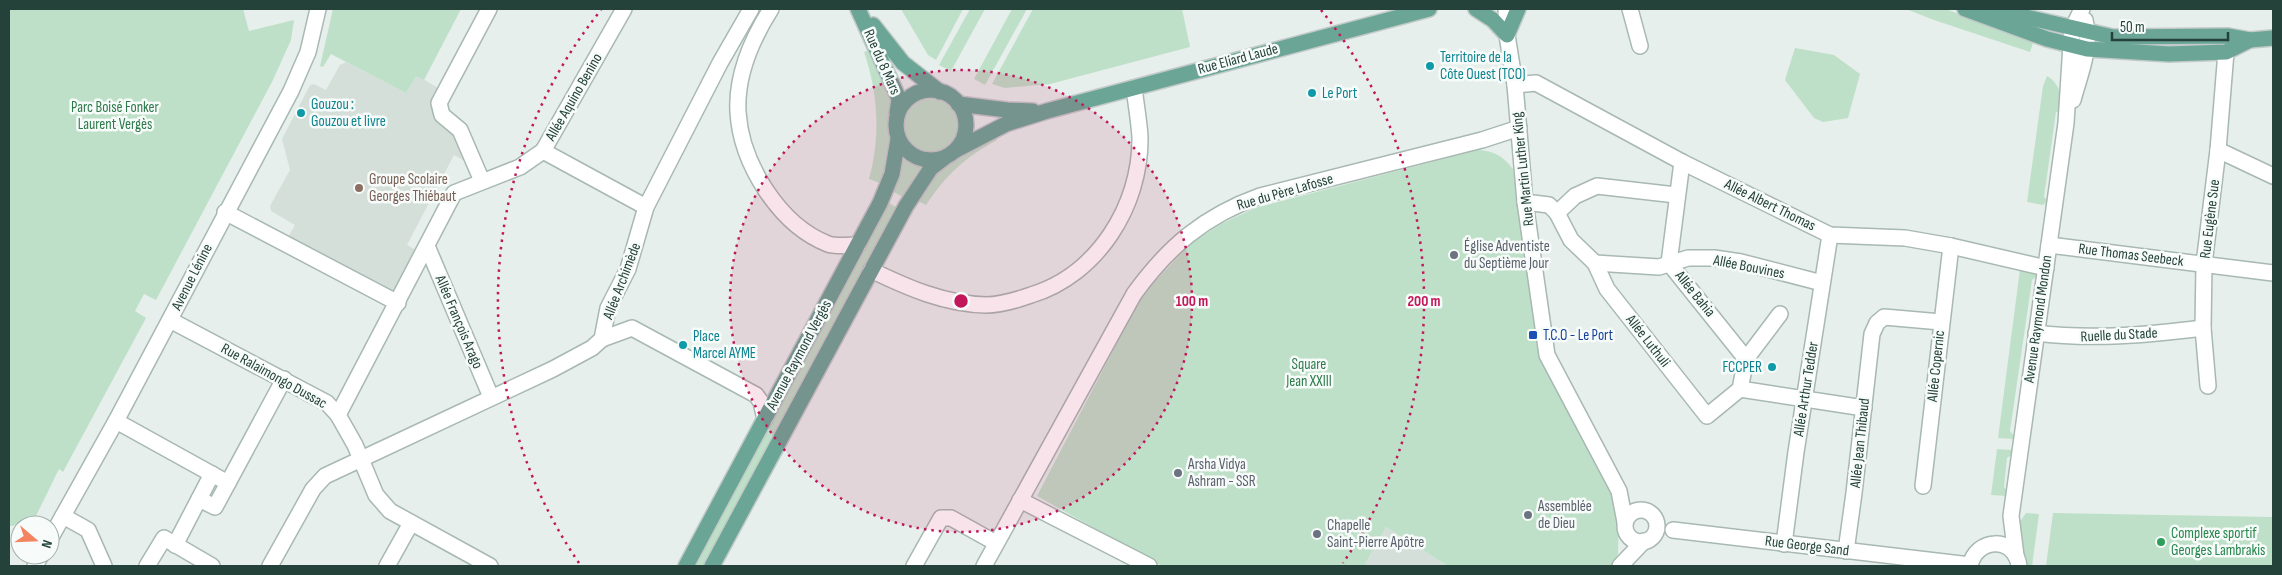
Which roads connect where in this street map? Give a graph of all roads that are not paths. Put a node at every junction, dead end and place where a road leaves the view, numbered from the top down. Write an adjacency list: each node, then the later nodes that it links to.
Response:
1 (318, 9): 41 (street, Avenue Lénine)
2 (489, 9): 37 (street)
3 (624, 9): 33 (street, Allée Aquino Benino)
4 (751, 9): 40 (street, Allée Archimède)
5 (771, 9): 44 (street)
6 (860, 9): 25 (main road, Rue du 8 Mars); 28 (main road, Rue du 8 Mars)
7 (1429, 9): 24 (main road, Rue Eliard Laude)
8 (1476, 9): 16 (main road)
9 (1630, 9): 20 (street)
10 (1965, 9): 19 (main road)
11 (2082, 9): 14 (street, Avenue Raymond Mondon); 15 (street, Avenue Raymond Mondon)
12 (1514, 10): 16 (main road)
13 (1999, 10): 14 (main road)
14 (2072, 29): 15 (main road); 19 (street, Avenue Raymond Mondon)
15 (2088, 31): 18 (main road); 21 (street, Avenue Raymond Mondon)
16 (1507, 35): 23 (street, Rue Martin Luther King)
17 (2273, 38): 18 (main road)
18 (2250, 40): 22 (main road)
19 (2070, 45): 21 (main road); 29 (street, Avenue Raymond Mondon)
20 (1640, 46)
21 (2087, 49): 22 (main road); 29 (street, Avenue Raymond Mondon)
22 (2226, 52): 32 (street, Rue Eugène Sue)
23 (1515, 85): 30 (street, Rue Martin Luther King); 35 (street, Allée Albert Thomas)
24 (1134, 88): 27 (main road, Rue Eliard Laude); 52 (street)
25 (940, 92): 26 (main road); 28 (main road)
26 (958, 104): 27 (main road, Rue Eliard Laude); 34 (main road)
27 (1047, 111): 34 (main road, Rue Eliard Laude)
28 (897, 116): 31 (main road)
29 (2066, 123): 45 (street, Avenue Raymond Mondon)
30 (1519, 128): 39 (street, Rue Martin Luther King); 80 (street, Rue du Père Lafosse)
31 (898, 139): 34 (main road); 44 (main road, Avenue Raymond Vergès)
32 (2218, 150): 36 (street); 50 (street, Rue Eugène Sue)
33 (543, 151): 37 (street, Allée Aquino Benino); 40 (street)
34 (950, 154): 52 (main road, Avenue Raymond Vergès)
35 (1682, 162): 38 (street, Allée Bahia); 43 (street, Allée Albert Thomas)
36 (2273, 176)
37 (482, 181): 46 (street, Allée Aquino Benino)
38 (1676, 195): 42 (street); 49 (street, Allée Bahia)
39 (1525, 202): 42 (street); 78 (street, Rue Martin Luther King)
40 (646, 207): 61 (street, Allée Archimède)
41 (225, 212): 55 (street); 57 (street, Avenue Lénine)
42 (1558, 213): 48 (street)
43 (1830, 235): 47 (street, Allée Albert Thomas); 54 (street, Allée Arthur Tedder)
44 (858, 245): 64 (main road, Avenue Raymond Vergès)
45 (2049, 245): 50 (street, Rue Thomas Seebeck); 51 (street, Avenue Raymond Mondon)
46 (427, 246): 55 (street); 68 (street, Allée François Arago)
47 (1951, 246): 51 (street, Allée Albert Thomas); 58 (street, Allée Copernic)
48 (1596, 263): 49 (street, Allée Bouvines); 66 (street, Allée Luthuli)
49 (1669, 263): 54 (street, Allée Bouvines); 62 (street, Allée Bahia)
50 (2204, 264): 53 (street, Rue Thomas Seebeck); 59 (street, Rue Eugène Sue)
51 (2046, 268): 60 (street, Avenue Raymond Mondon)
52 (871, 270): 103 (main road, Avenue Raymond Vergès)
53 (2273, 273)
54 (1822, 283): 69 (street, Allée Arthur Tedder)
55 (398, 303): 71 (street)
56 (1780, 314): 62 (street)
57 (170, 320): 63 (street, Rue Ralaimongo Dussac); 73 (street, Avenue Lénine)
58 (1941, 322): 70 (street, Allée Jean Thibaud); 77 (street, Allée Copernic)
59 (2203, 328): 60 (street, Ruelle du Stade); 65 (street, Rue Eugène Sue)
60 (2036, 333): 83 (street, Avenue Raymond Mondon)
61 (602, 339): 67 (street); 68 (street, Allée Archimède)
62 (1746, 359): 66 (street)
63 (284, 379): 71 (street, Rue Ralaimongo Dussac); 76 (street)
64 (783, 386): 67 (street); 72 (main road, Avenue Raymond Vergès)
65 (2208, 386)
66 (1740, 389): 69 (street)
67 (756, 395): 72 (street)
68 (491, 397): 74 (street, Allée Archimède)
69 (1805, 400): 70 (street); 90 (street, Allée Arthur Tedder)
70 (1864, 408): 93 (street, Allée Jean Thibaud)
71 (338, 415): 74 (street, Rue Ralaimongo Dussac)
72 (766, 418): 102 (main road, Avenue Raymond Vergès)
73 (116, 422): 75 (street); 82 (street, Avenue Lénine)
74 (360, 459): 85 (street, Rue Ralaimongo Dussac); 99 (street, Allée Archimède)
75 (212, 474): 76 (street); 79 (street)
76 (228, 483): 79 (street)
77 (1923, 486)
78 (1619, 491): 81 (street, Rue Martin Luther King); 86 (street, Rue Martin Luther King)
79 (199, 499): 92 (street)
80 (1020, 500): 89 (street, Rue du Père Lafosse); 106 (street)
81 (1649, 513): 86 (street); 87 (street, Rue Martin Luther King); 88 (street)
82 (63, 516): 84 (street, Avenue Lénine); 96 (street)
83 (2011, 516): 91 (street, Avenue Raymond Mondon); 94 (street, Avenue Raymond Mondon)
84 (60, 521)
85 (411, 522): 100 (street); 101 (street, Rue Ralaimongo Dussac)
86 (1626, 528): 88 (street); 95 (street)
87 (1673, 530): 88 (street); 90 (street, Rue George Sand)
88 (1647, 540): 95 (street)
89 (996, 543): 104 (street); 105 (street, Rue du Père Lafosse)
90 (1784, 544): 93 (street, Rue George Sand)
91 (1989, 544): 94 (street); 107 (street, Avenue Raymond Mondon)
92 (175, 545): 97 (street); 98 (street)
93 (1846, 551): 107 (street, Rue George Sand)
94 (2018, 561)
95 (1621, 564)
96 (104, 566)
97 (146, 566)
98 (212, 566)
99 (270, 566)
100 (386, 566)
101 (490, 566)
102 (686, 566)
103 (712, 566)
104 (914, 566)
105 (984, 566)
106 (1149, 566)
107 (1970, 566)

